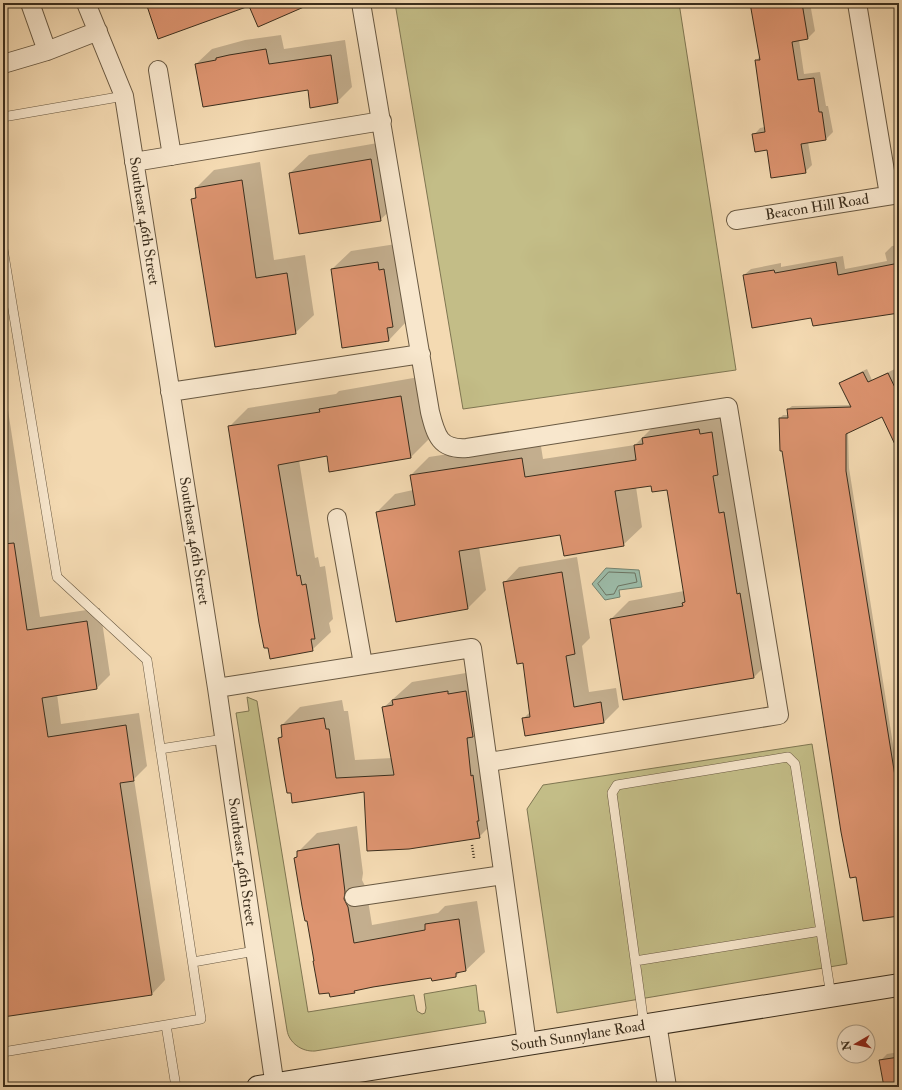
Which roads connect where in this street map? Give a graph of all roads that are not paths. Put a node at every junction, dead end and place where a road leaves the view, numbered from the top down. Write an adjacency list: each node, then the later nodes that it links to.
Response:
1 (30, 3): 6 (street)
2 (86, 3): 5 (street, Southeast 46th Street)
3 (361, 3): 11 (street)
4 (857, 3): 14 (street)
5 (98, 31): 6 (street); 9 (street, Southeast 46th Street)
6 (47, 51): 7 (street)
7 (3, 64)
8 (158, 70): 12 (street)
9 (124, 96): 10 (lane); 13 (street, Southeast 46th Street)
10 (3, 117)
11 (382, 121): 12 (street); 17 (street)
12 (172, 156): 13 (street)
13 (134, 162): 18 (street, Southeast 46th Street)
14 (894, 195): 15 (street, Beacon Hill Road)
15 (736, 220)
16 (3, 249): 23 (lane)
17 (421, 354): 18 (street); 24 (street)
18 (170, 392): 21 (street, Southeast 46th Street)
19 (337, 518): 20 (street)
20 (364, 664): 21 (street); 24 (street)
21 (217, 688): 22 (street, Southeast 46th Street)
22 (224, 739): 23 (lane); 28 (street, Southeast 46th Street)
23 (160, 749): 30 (lane)
24 (488, 762): 25 (street)
25 (503, 875): 26 (street); 35 (street)
26 (354, 897)
27 (821, 931): 29 (lane); 29 (lane); 32 (lane)
28 (255, 952): 30 (lane); 37 (street, Southeast 46th Street)
29 (635, 961): 33 (lane)
30 (192, 962): 34 (lane)
31 (899, 985): 32 (main road, South Sunnylane Road)
32 (831, 996): 33 (main road, South Sunnylane Road)
33 (650, 1024): 35 (main road, South Sunnylane Road); 39 (street)
34 (166, 1025): 36 (lane); 38 (lane)
35 (527, 1044): 37 (main road, South Sunnylane Road)
36 (3, 1052)
37 (269, 1086)
38 (176, 1087)
39 (667, 1087)

